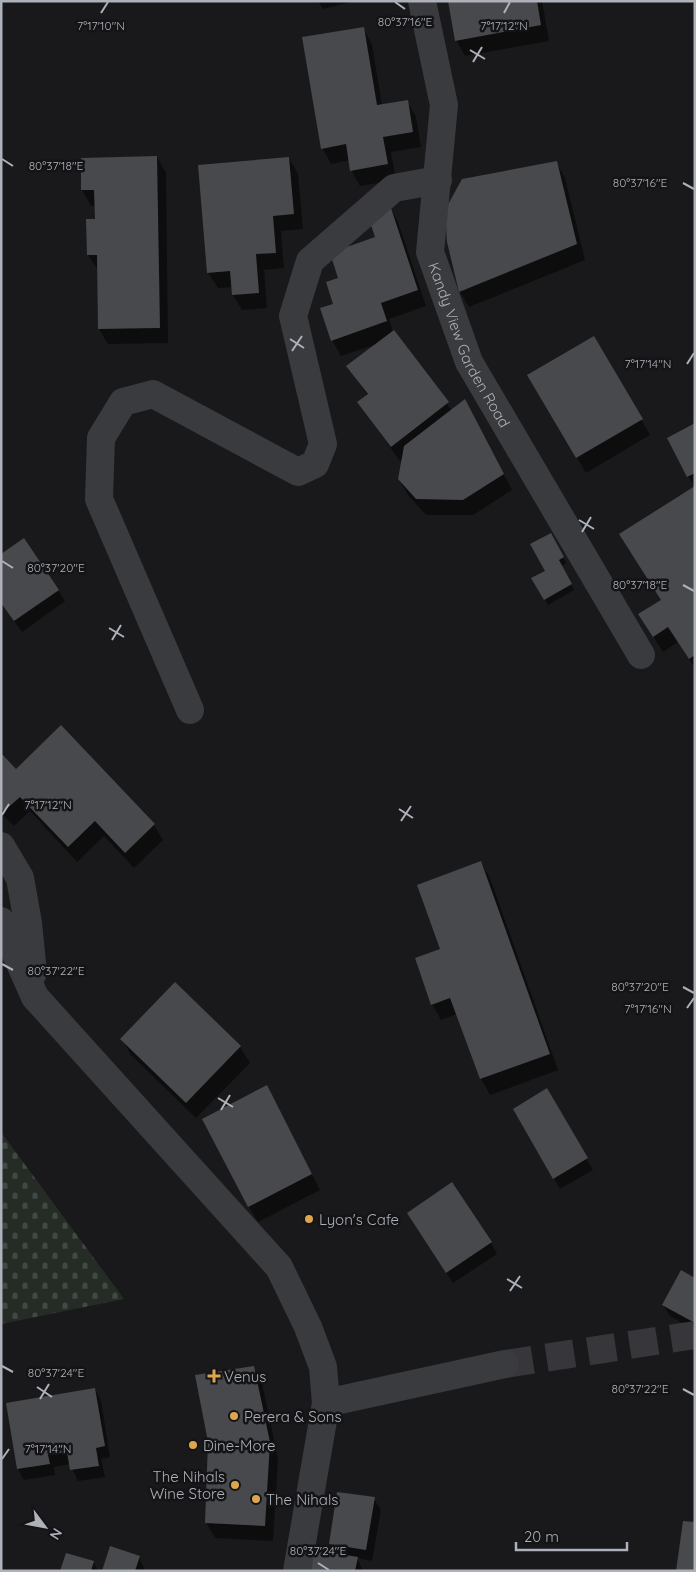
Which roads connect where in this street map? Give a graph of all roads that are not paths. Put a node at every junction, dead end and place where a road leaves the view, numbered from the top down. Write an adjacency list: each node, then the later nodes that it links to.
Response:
1 (422, 1): 2 (street, Kandy View Garden Road)
2 (438, 180): 3 (street, Kandy View Garden Road); 4 (street)
3 (641, 655)
4 (190, 710)
5 (1, 846): 7 (street)
6 (1, 921): 7 (street)
7 (35, 997): 9 (street)
8 (505, 1364): 9 (street)
9 (326, 1403): 10 (street)
10 (296, 1571)

